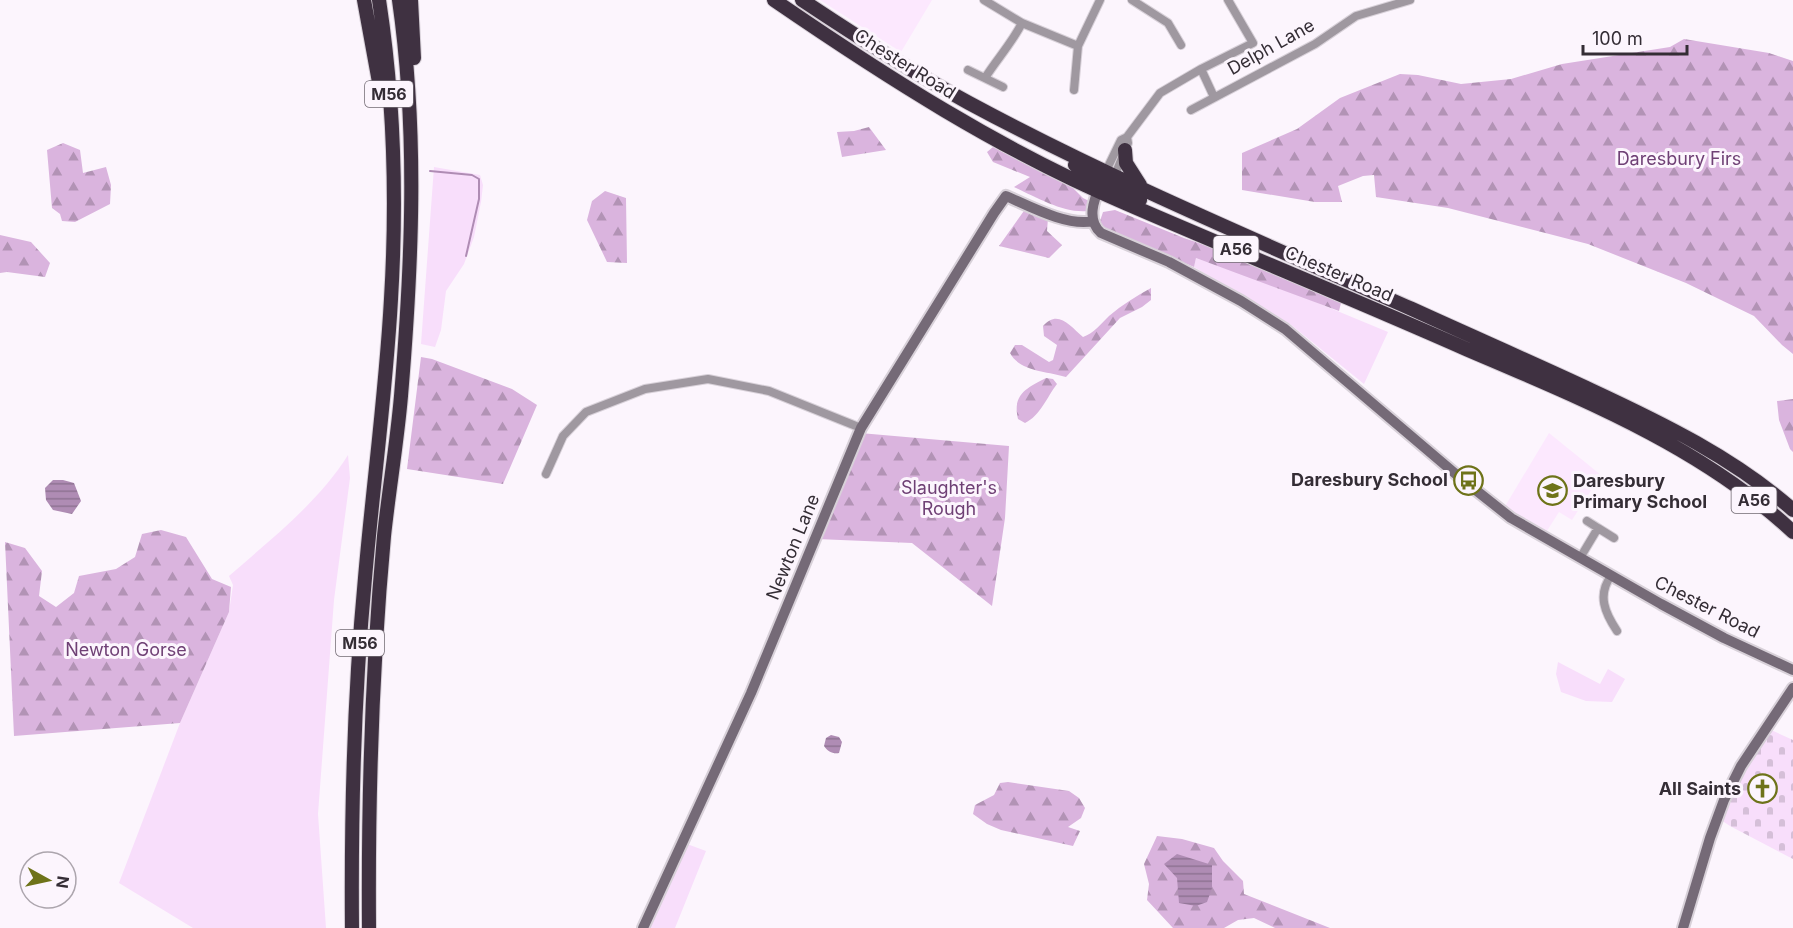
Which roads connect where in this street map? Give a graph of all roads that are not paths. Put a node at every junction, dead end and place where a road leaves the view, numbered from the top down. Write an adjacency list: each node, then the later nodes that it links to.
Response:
1 (364, 0): 25 (highway)
2 (379, 0): 25 (highway, M56)
3 (399, 0): 26 (highway, M56)
4 (411, 0): 26 (highway)
5 (774, 0): 23 (highway, Chester Road / A56)
6 (802, 0): 23 (highway, Chester Road / A56)
7 (984, 0): 12 (street)
8 (1132, 0): 13 (street)
9 (1228, 0): 15 (street, Delph Lane)
10 (1410, 0): 20 (street, Delph Lane)
11 (1098, 1): 14 (street)
12 (1022, 23): 14 (street); 17 (street)
13 (1181, 45)
14 (1078, 46): 19 (street)
15 (1201, 69): 20 (street, Delph Lane); 22 (street, Delph Lane)
16 (968, 70): 17 (street)
17 (985, 78): 18 (street)
18 (1003, 87)
19 (1074, 90)
20 (1214, 96): 21 (street, Delph Lane)
21 (1191, 110)
22 (1126, 143): 23 (street, Delph Lane); 23 (street, Delph Lane); 24 (highway)
23 (1106, 183): 24 (highway, Chester Road / A56); 27 (street, Delph Lane); 33 (highway, Chester Road / A56)
24 (1142, 187): 30 (highway, Chester Road / A56)
25 (393, 188): 40 (highway, M56)
26 (412, 190): 41 (highway, M56)
27 (1093, 218): 28 (street, Newton Lane); 35 (street, Chester Road)
28 (861, 428): 29 (street); 42 (street, Newton Lane)
29 (546, 474)
30 (1793, 510)
31 (1587, 521): 32 (street)
32 (1598, 528): 34 (street); 35 (street)
33 (1793, 532)
34 (1614, 538)
35 (1580, 558): 36 (street, Chester Road)
36 (1611, 576): 37 (street); 38 (street, Chester Road)
37 (1617, 631)
38 (1793, 670)
39 (1793, 688): 43 (street)
40 (352, 928)
41 (369, 928)
42 (643, 928)
43 (1683, 928)

